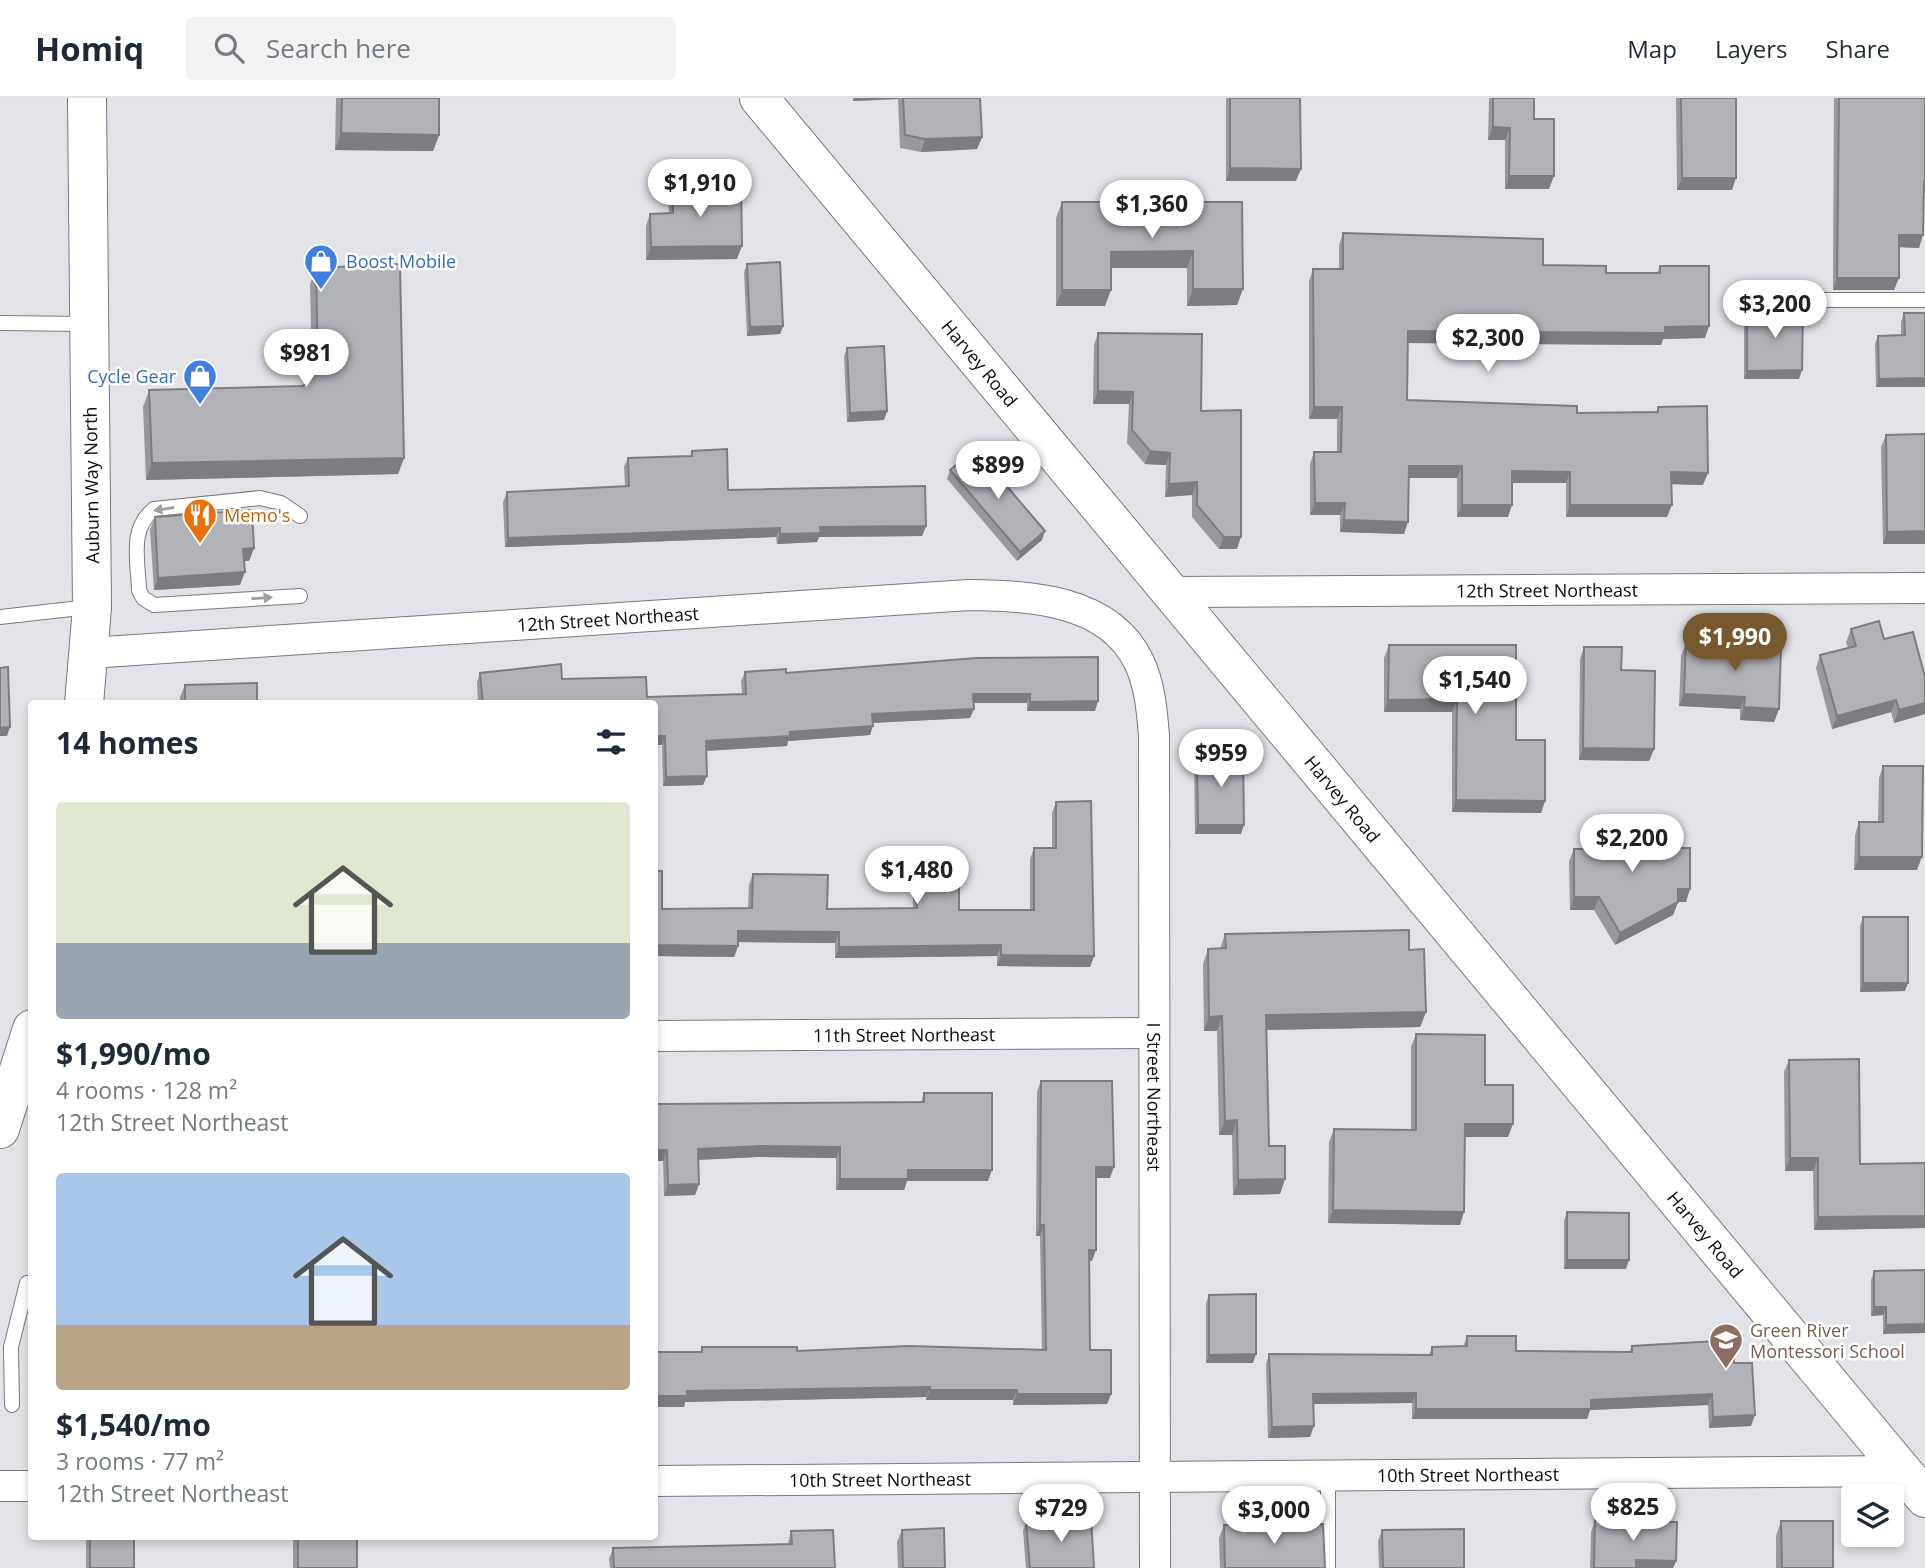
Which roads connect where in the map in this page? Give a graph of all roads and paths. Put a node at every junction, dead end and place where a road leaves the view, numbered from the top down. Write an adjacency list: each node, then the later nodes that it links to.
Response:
1 (87, 98): 6 (main road, Auburn Way North)
2 (759, 98): 9 (main road, Harvey Road)
3 (1771, 300): 4 (lane)
4 (1925, 300)
5 (0, 323): 6 (lane)
6 (89, 324): 11 (main road, Auburn Way North)
7 (300, 516): 10 (lane, one-way to 10)
8 (1925, 588): 9 (street, 12th Street Northeast)
9 (1169, 592): 25 (main road, Harvey Road)
10 (300, 596)
11 (92, 607): 12 (lane); 14 (main road, Auburn Way North)
12 (0, 617)
13 (1118, 634): 14 (street, 12th Street Northeast); 16 (street, I Street Northeast)
14 (89, 653): 15 (main road, Auburn Way North)
15 (85, 700)
16 (1154, 1033): 17 (street, 11th Street Northeast); 23 (street, I Street Northeast)
17 (658, 1036)
18 (28, 1042): 19 (main road)
19 (0, 1129)
20 (27, 1283): 21 (lane)
21 (12, 1405)
22 (1328, 1475): 23 (street, 10th Street Northeast); 25 (street, 10th Street Northeast); 29 (lane)
23 (1155, 1477): 24 (street, 10th Street Northeast); 28 (street, I Street Northeast)
24 (658, 1481)
25 (1914, 1485)
26 (0, 1486): 27 (street)
27 (28, 1486)
28 (1155, 1568)
29 (1328, 1568)

